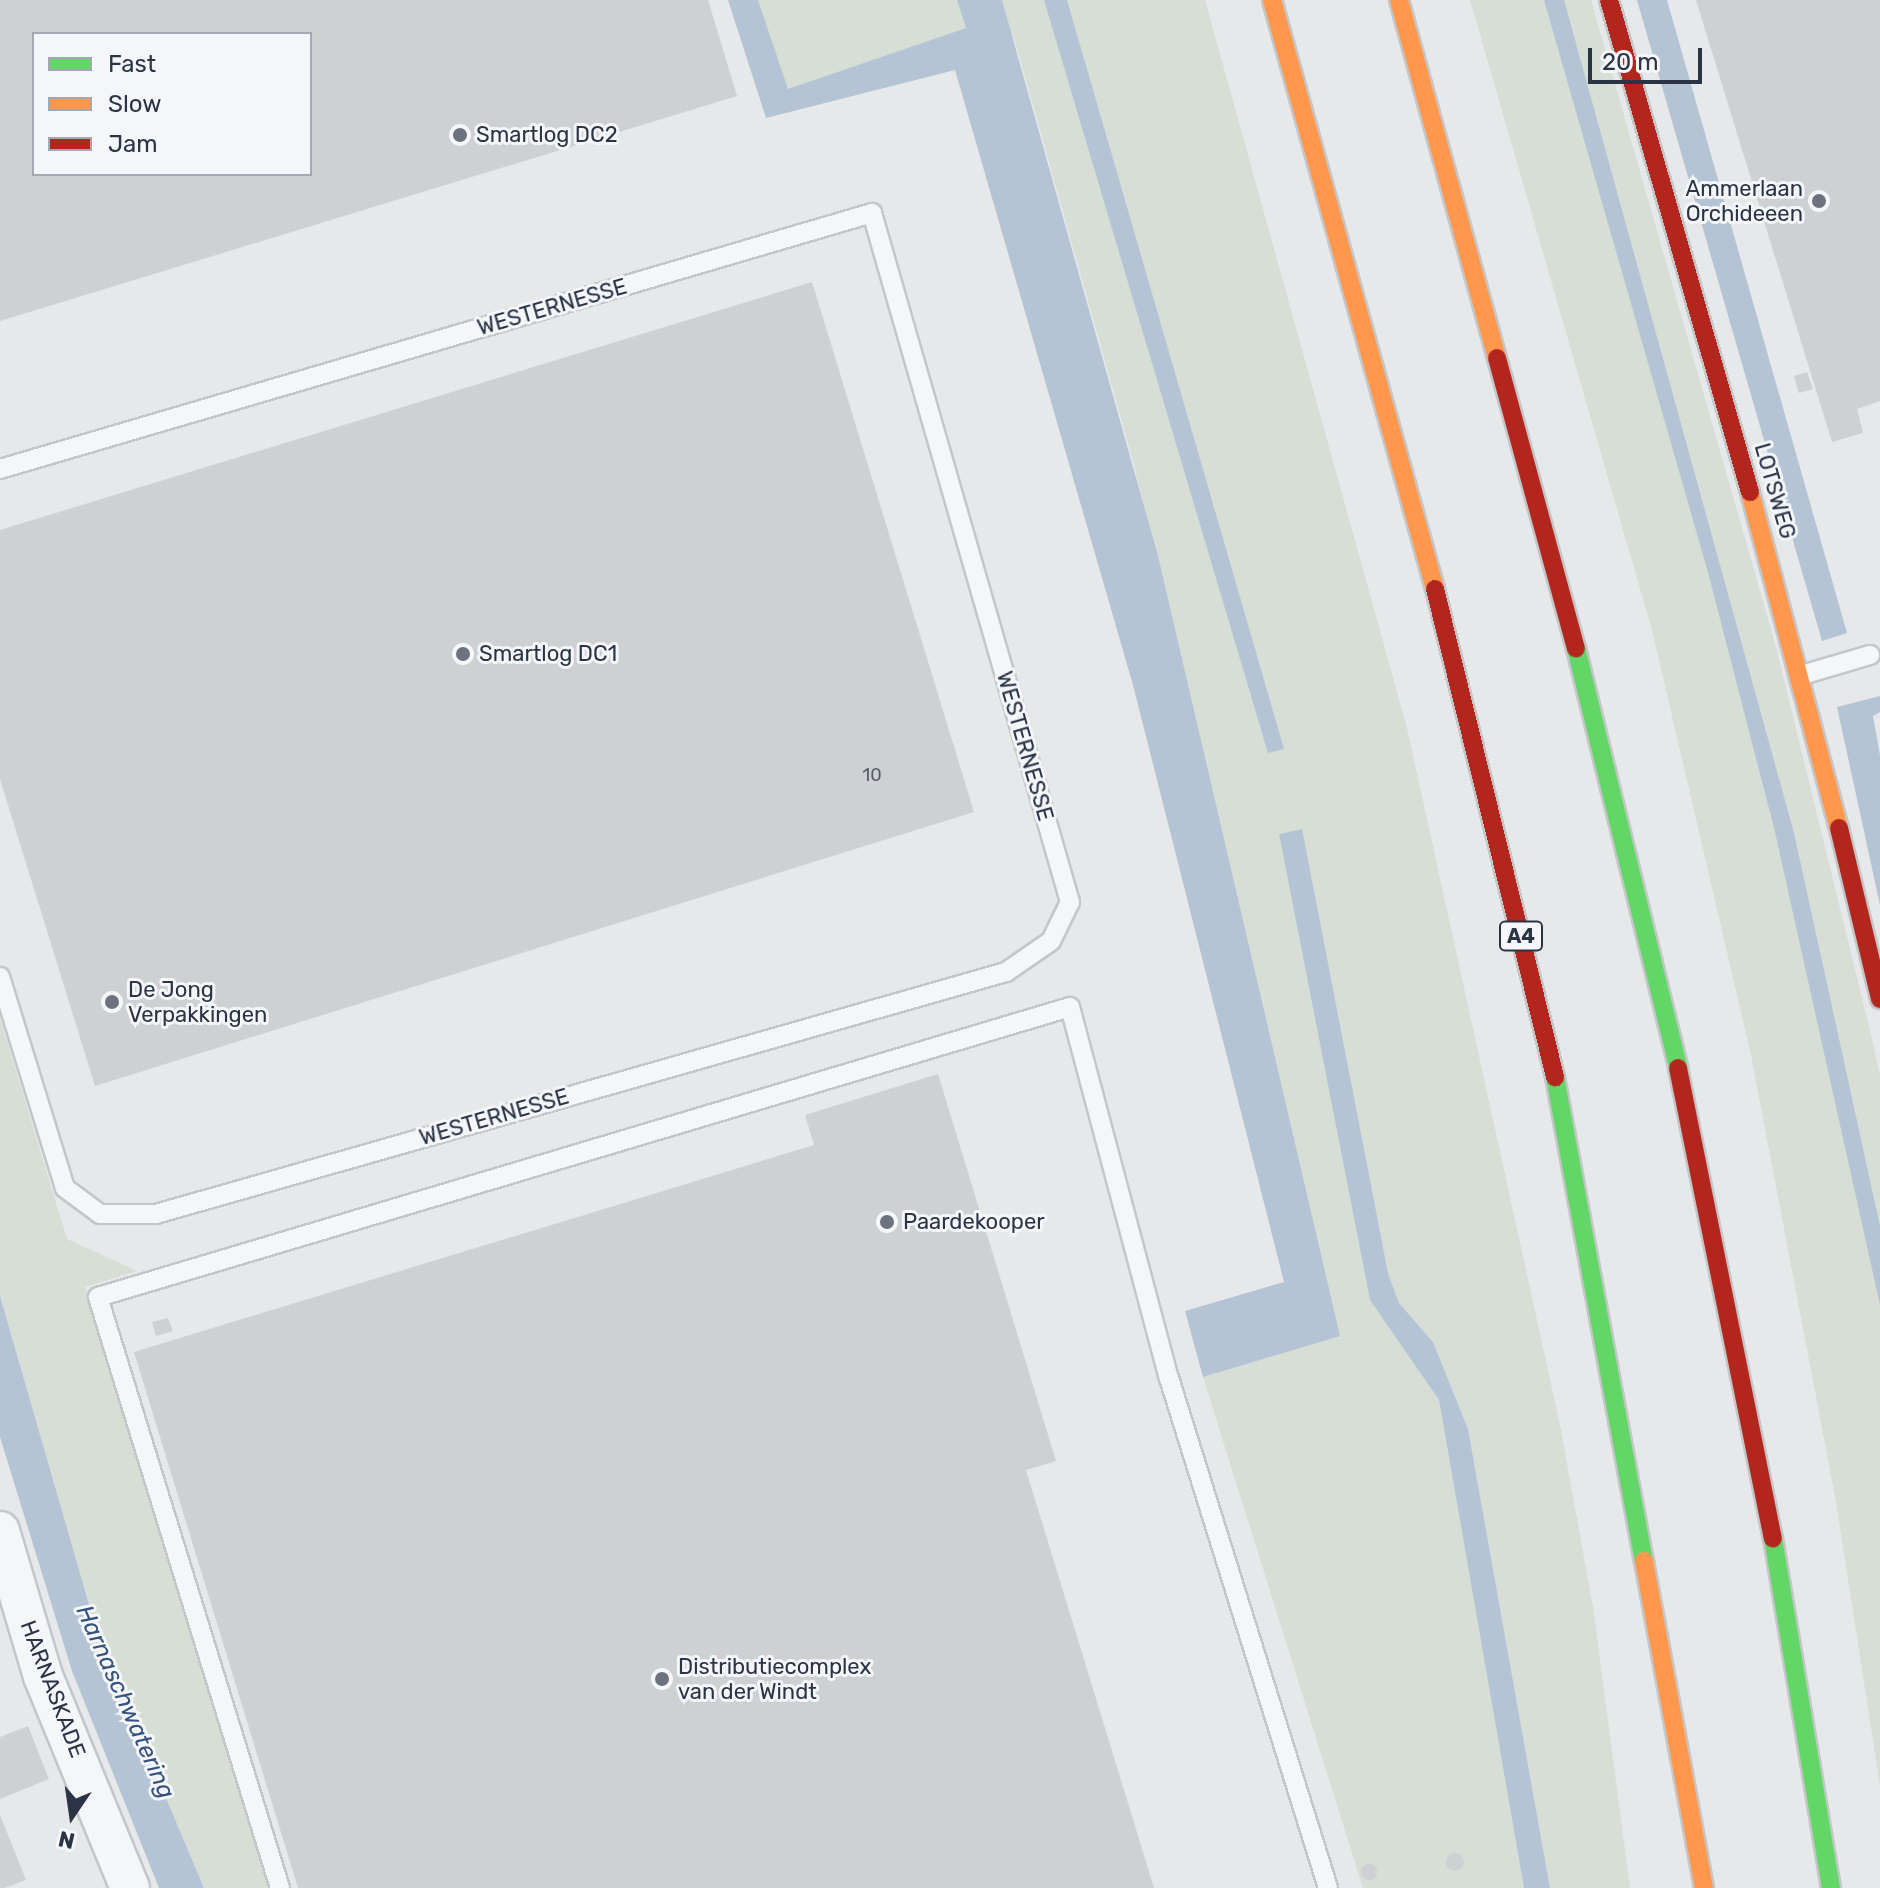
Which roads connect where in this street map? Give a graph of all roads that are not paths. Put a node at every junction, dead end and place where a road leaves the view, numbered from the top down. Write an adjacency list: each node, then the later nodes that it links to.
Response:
1 (1272, 0): 14 (main road, A4)
2 (1399, 0): 10 (main road)
3 (1609, 0): 6 (main road, LOTSWEG)
4 (0, 469): 7 (lane, WESTERNESSE)
5 (1870, 655): 6 (lane)
6 (1802, 675): 8 (main road, LOTSWEG)
7 (0, 977)
8 (1880, 999)
9 (0, 1531): 11 (street, HARNASKADE)
10 (1826, 1846): 15 (main road); 16 (main road)
11 (130, 1888)
12 (280, 1888): 13 (lane)
13 (1328, 1888)
14 (1704, 1888)
15 (1831, 1888)
16 (1841, 1888)

